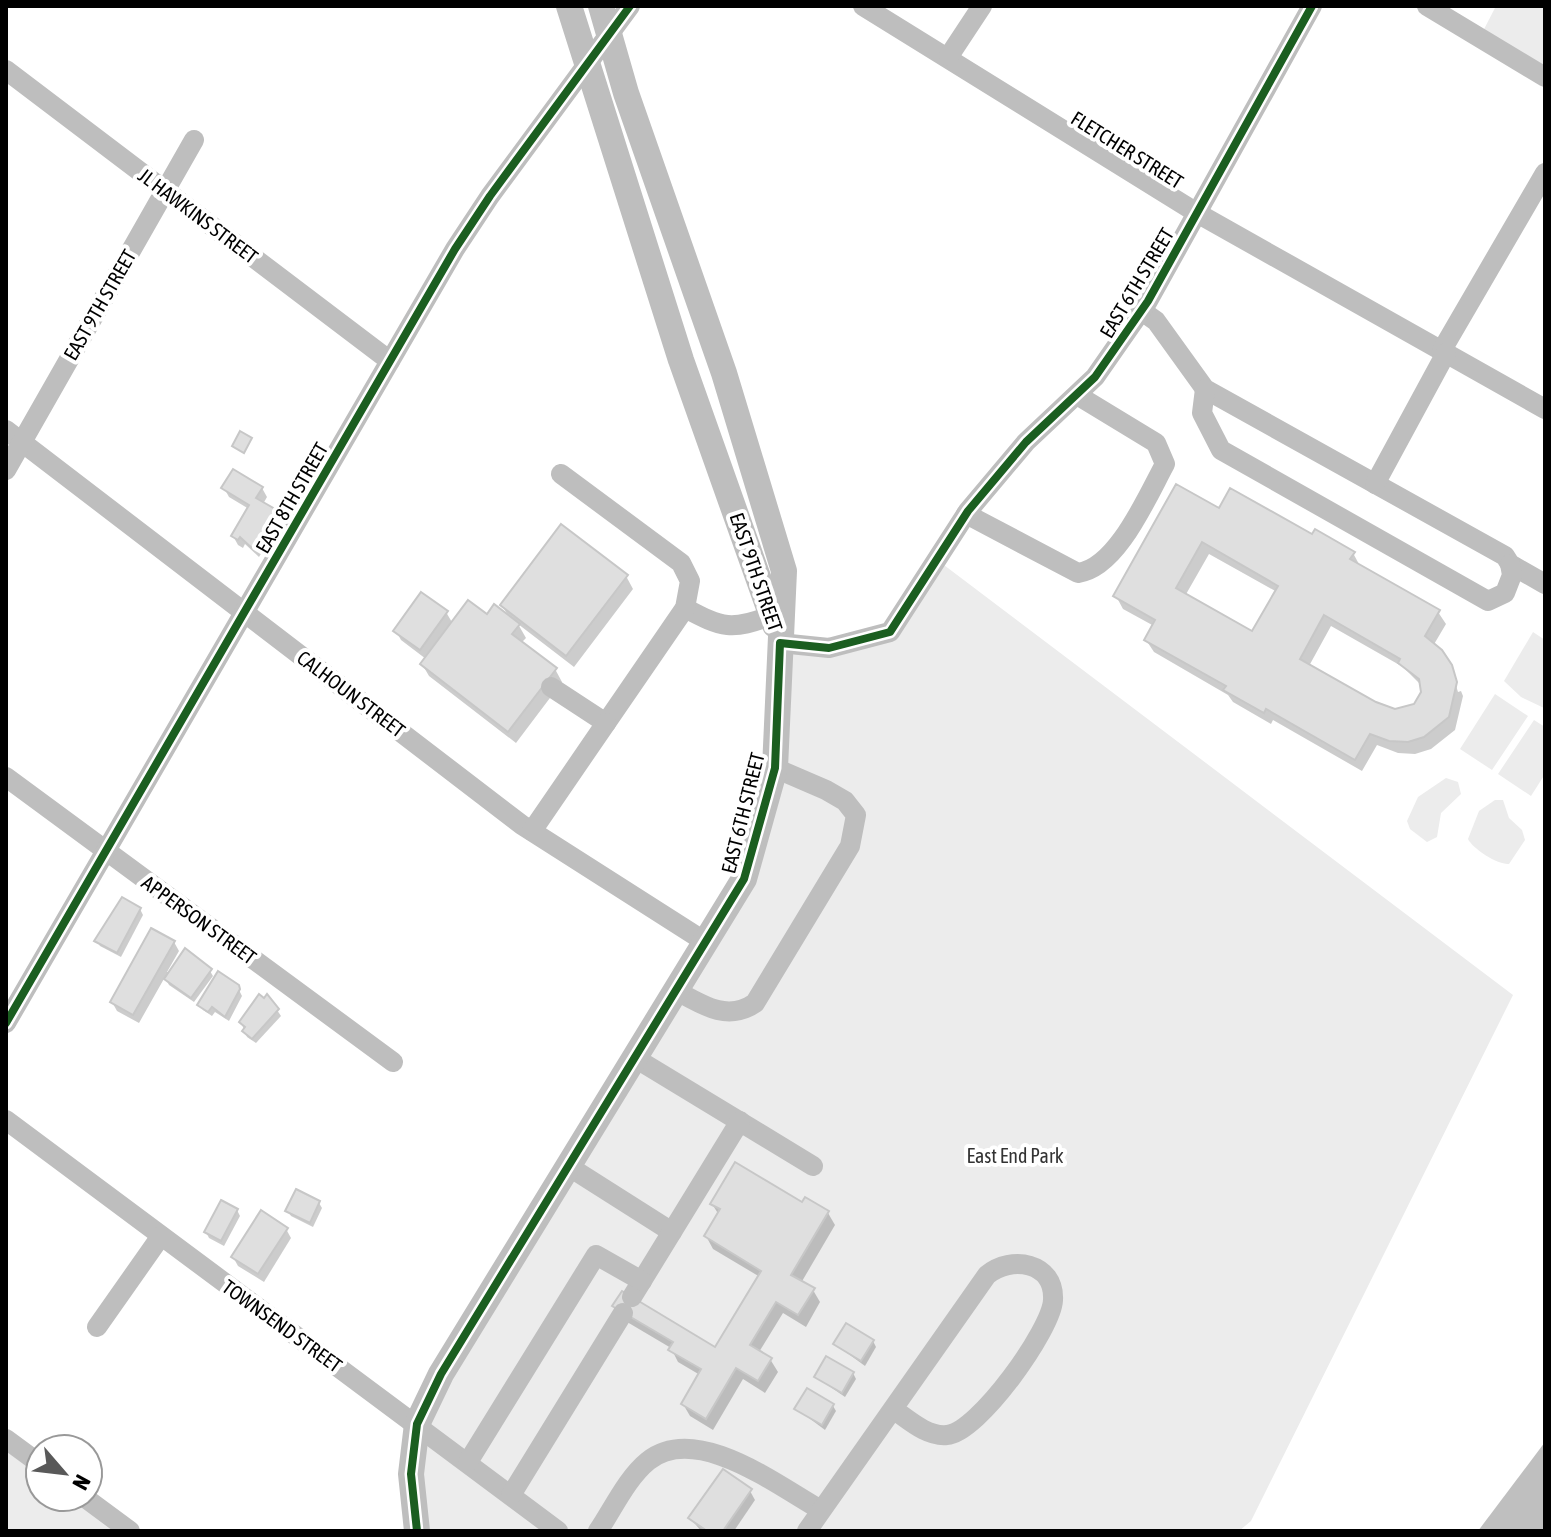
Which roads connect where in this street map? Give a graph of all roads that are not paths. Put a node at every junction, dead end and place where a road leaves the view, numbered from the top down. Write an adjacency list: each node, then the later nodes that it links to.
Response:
1 (569, 6): 10 (main road, EAST 9TH STREET)
2 (601, 6): 8 (main road, EAST 9TH STREET)
3 (630, 6): 8 (street, EAST 8TH STREET)
4 (863, 6): 9 (street, FLETCHER STREET)
5 (982, 6): 9 (street)
6 (1312, 6): 16 (street, EAST 6TH STREET)
7 (1427, 6): 12 (street)
8 (609, 34): 10 (street, EAST 8TH STREET); 33 (main road, EAST 9TH STREET)
9 (949, 56): 16 (street, FLETCHER STREET)
10 (588, 62): 19 (street, EAST 8TH STREET); 32 (main road, EAST 9TH STREET)
11 (6, 70): 15 (street, JL HAWKINS STREET)
12 (1545, 77)
13 (194, 140): 15 (street, EAST 9TH STREET)
14 (1545, 173): 18 (street)
15 (165, 191): 19 (street, JL HAWKINS STREET); 23 (street, EAST 9TH STREET)
16 (1197, 213): 17 (street, EAST 6TH STREET); 18 (street, FLETCHER STREET)
17 (1142, 311): 20 (street); 21 (street, EAST 6TH STREET)
18 (1444, 352): 22 (street, FLETCHER STREET); 26 (street)
19 (390, 361): 31 (street, EAST 8TH STREET)
20 (1205, 389): 26 (street); 28 (street)
21 (1077, 395): 27 (street, EAST 6TH STREET); 27 (street)
22 (1545, 409)
23 (14, 436): 24 (street, EAST 9TH STREET); 31 (street, CALHOUN STREET)
24 (6, 470)
25 (561, 474): 30 (street)
26 (1375, 484): 28 (street)
27 (966, 514): 33 (street, EAST 6TH STREET)
28 (1510, 564): 29 (street)
29 (1545, 584)
30 (685, 608): 32 (street); 35 (street)
31 (244, 613): 38 (street, CALHOUN STREET); 39 (street, EAST 8TH STREET)
32 (772, 615): 33 (main road, EAST 9TH STREET)
33 (780, 643): 36 (main road, EAST 6TH STREET)
34 (551, 687): 35 (street)
35 (606, 723): 38 (street)
36 (775, 768): 40 (main road, EAST 6TH STREET); 41 (street)
37 (6, 777): 39 (street, APPERSON STREET)
38 (532, 831): 40 (street, CALHOUN STREET)
39 (105, 851): 42 (street, EAST 8TH STREET); 44 (street, APPERSON STREET)
40 (707, 943): 41 (main road, EAST 6TH STREET)
41 (677, 991): 43 (main road, EAST 6TH STREET)
42 (6, 1023)
43 (635, 1058): 46 (street); 47 (main road, EAST 6TH STREET)
44 (393, 1062)
45 (6, 1120): 50 (street, TOWNSEND STREET)
46 (740, 1121): 48 (street); 49 (street)
47 (568, 1166): 49 (street); 54 (main road, EAST 6TH STREET)
48 (813, 1166)
49 (672, 1232): 51 (street)
50 (161, 1236): 52 (street); 54 (street, TOWNSEND STREET)
51 (632, 1297): 57 (street); 58 (street)
52 (97, 1327)
53 (893, 1409): 53 (street); 59 (street)
54 (417, 1424): 57 (street, TOWNSEND STREET); 62 (main road, EAST 6TH STREET)
55 (6, 1439): 56 (street)
56 (24, 1452)
57 (468, 1462): 58 (street, TOWNSEND STREET)
58 (511, 1495): 63 (street, TOWNSEND STREET)
59 (821, 1510): 64 (street); 65 (street)
60 (104, 1512): 61 (street)
61 (130, 1531)
62 (417, 1531)
63 (558, 1531)
64 (598, 1531)
65 (807, 1531)

